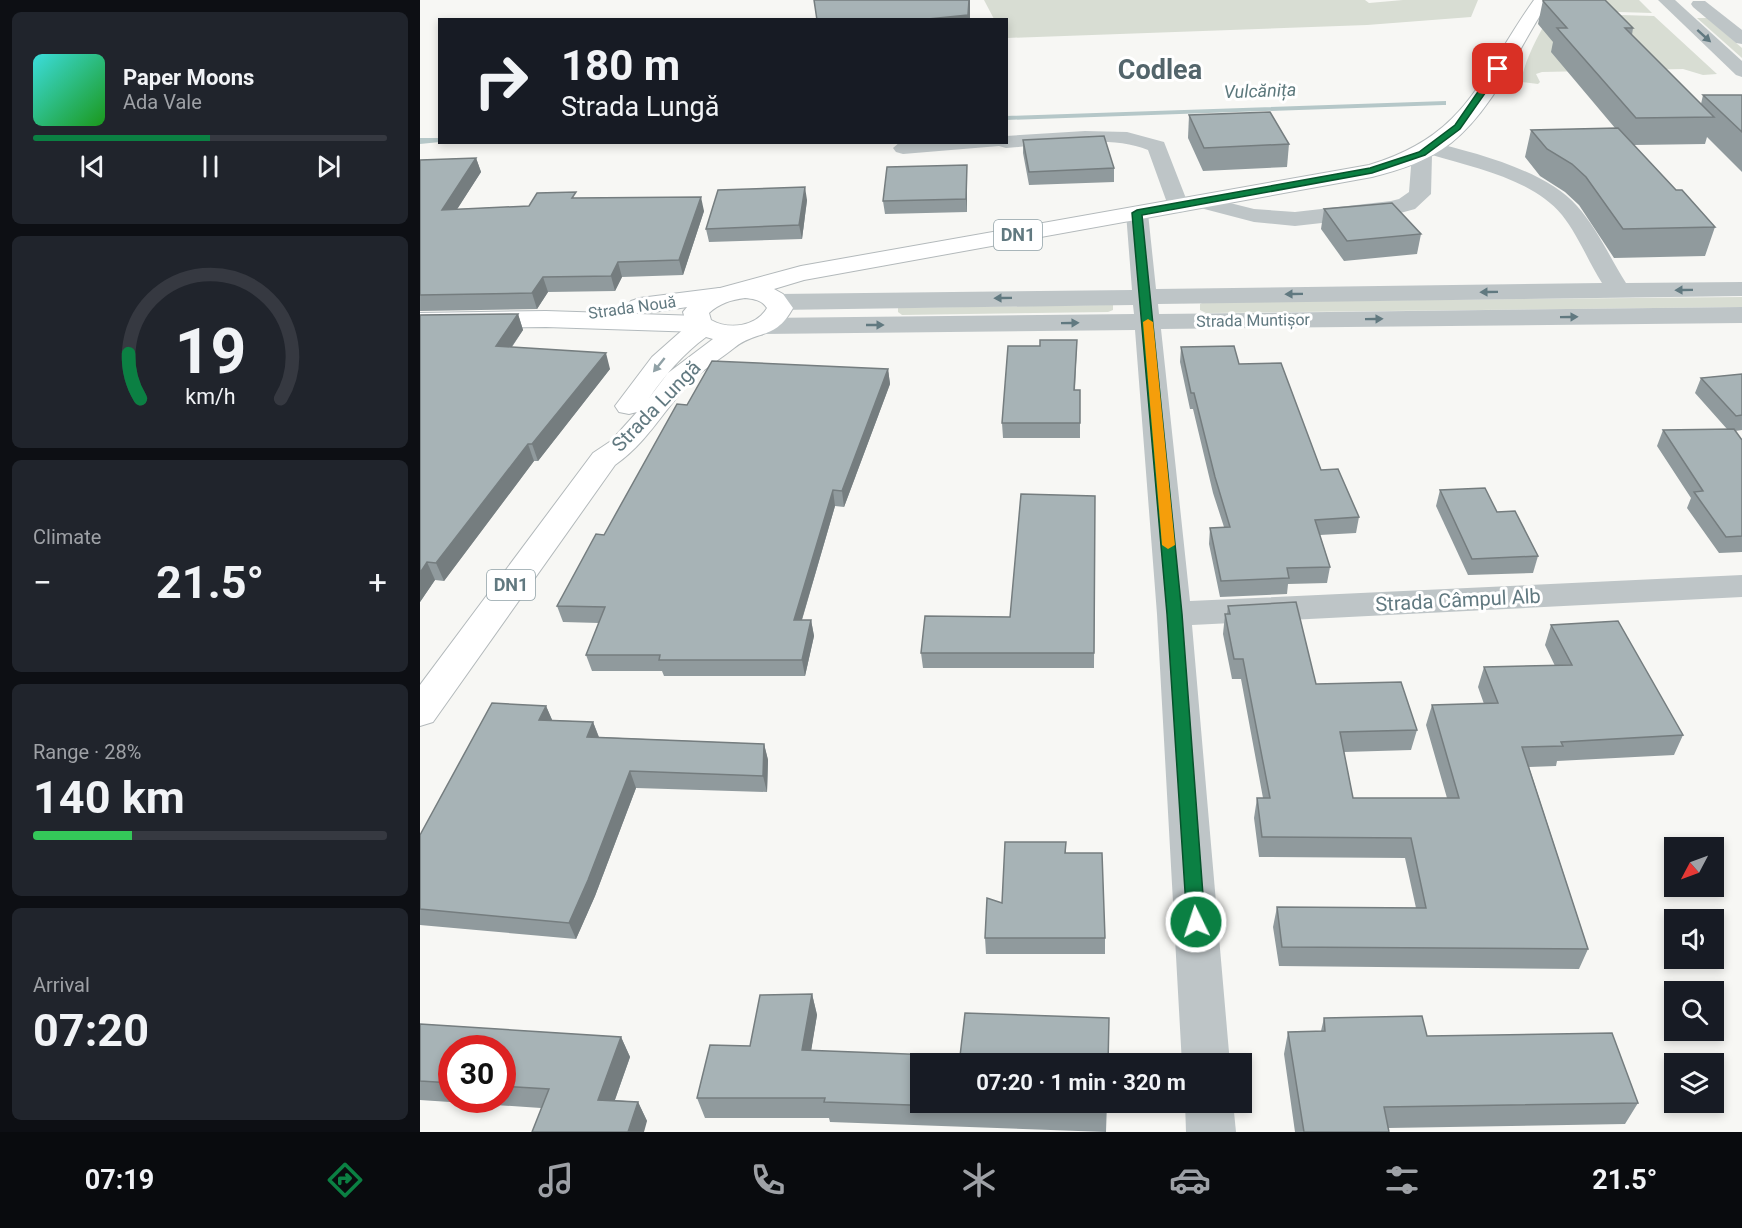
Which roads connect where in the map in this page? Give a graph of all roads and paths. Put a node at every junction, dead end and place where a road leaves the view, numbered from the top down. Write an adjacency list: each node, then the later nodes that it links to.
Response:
1 (1542, 0): 9 (main road, DN1)
2 (1666, 0): 5 (street, one-way to 5)
3 (1694, 0): 4 (street)
4 (1742, 39)
5 (1742, 71)
6 (1008, 142): 10 (street)
7 (962, 144): 8 (street)
8 (903, 148)
9 (1427, 151): 10 (main road, DN1); 10 (street); 14 (street)
10 (1188, 204): 11 (main road, DN1)
11 (1137, 213): 12 (main road, DN1); 17 (street)
12 (898, 257): 15 (main road, DN1); 16 (main road, DN1)
13 (1742, 289): 14 (street, Strada Muntișor, one-way to 14)
14 (1618, 290): 17 (street, Strada Muntișor, one-way to 17)
15 (725, 294): 16 (main road); 19 (main road, Strada Nouă); 21 (main road, DN1)
16 (776, 301): 17 (street, Strada Muntișor, one-way to 16); 22 (main road, DN1)
17 (1147, 309): 18 (street, Strada Muntișor, one-way to 18); 22 (street, Strada Muntișor, one-way to 17); 25 (street)
18 (1742, 315)
19 (546, 319): 20 (main road, Strada Nouă); 21 (main road, Strada Nouă)
20 (420, 321)
21 (701, 326): 22 (main road, Strada Nouă); 23 (main road, Strada Lungă / DN1, one-way to 23)
22 (750, 330): 23 (main road, Strada Lungă / DN1)
23 (604, 459): 26 (main road, Strada Lungă / DN1)
24 (1742, 586): 25 (street, Strada Câmpul Alb)
25 (1174, 614): 27 (street)
26 (420, 712)
27 (1205, 1053)
28 (1210, 1113): 29 (street)
29 (1211, 1132)

